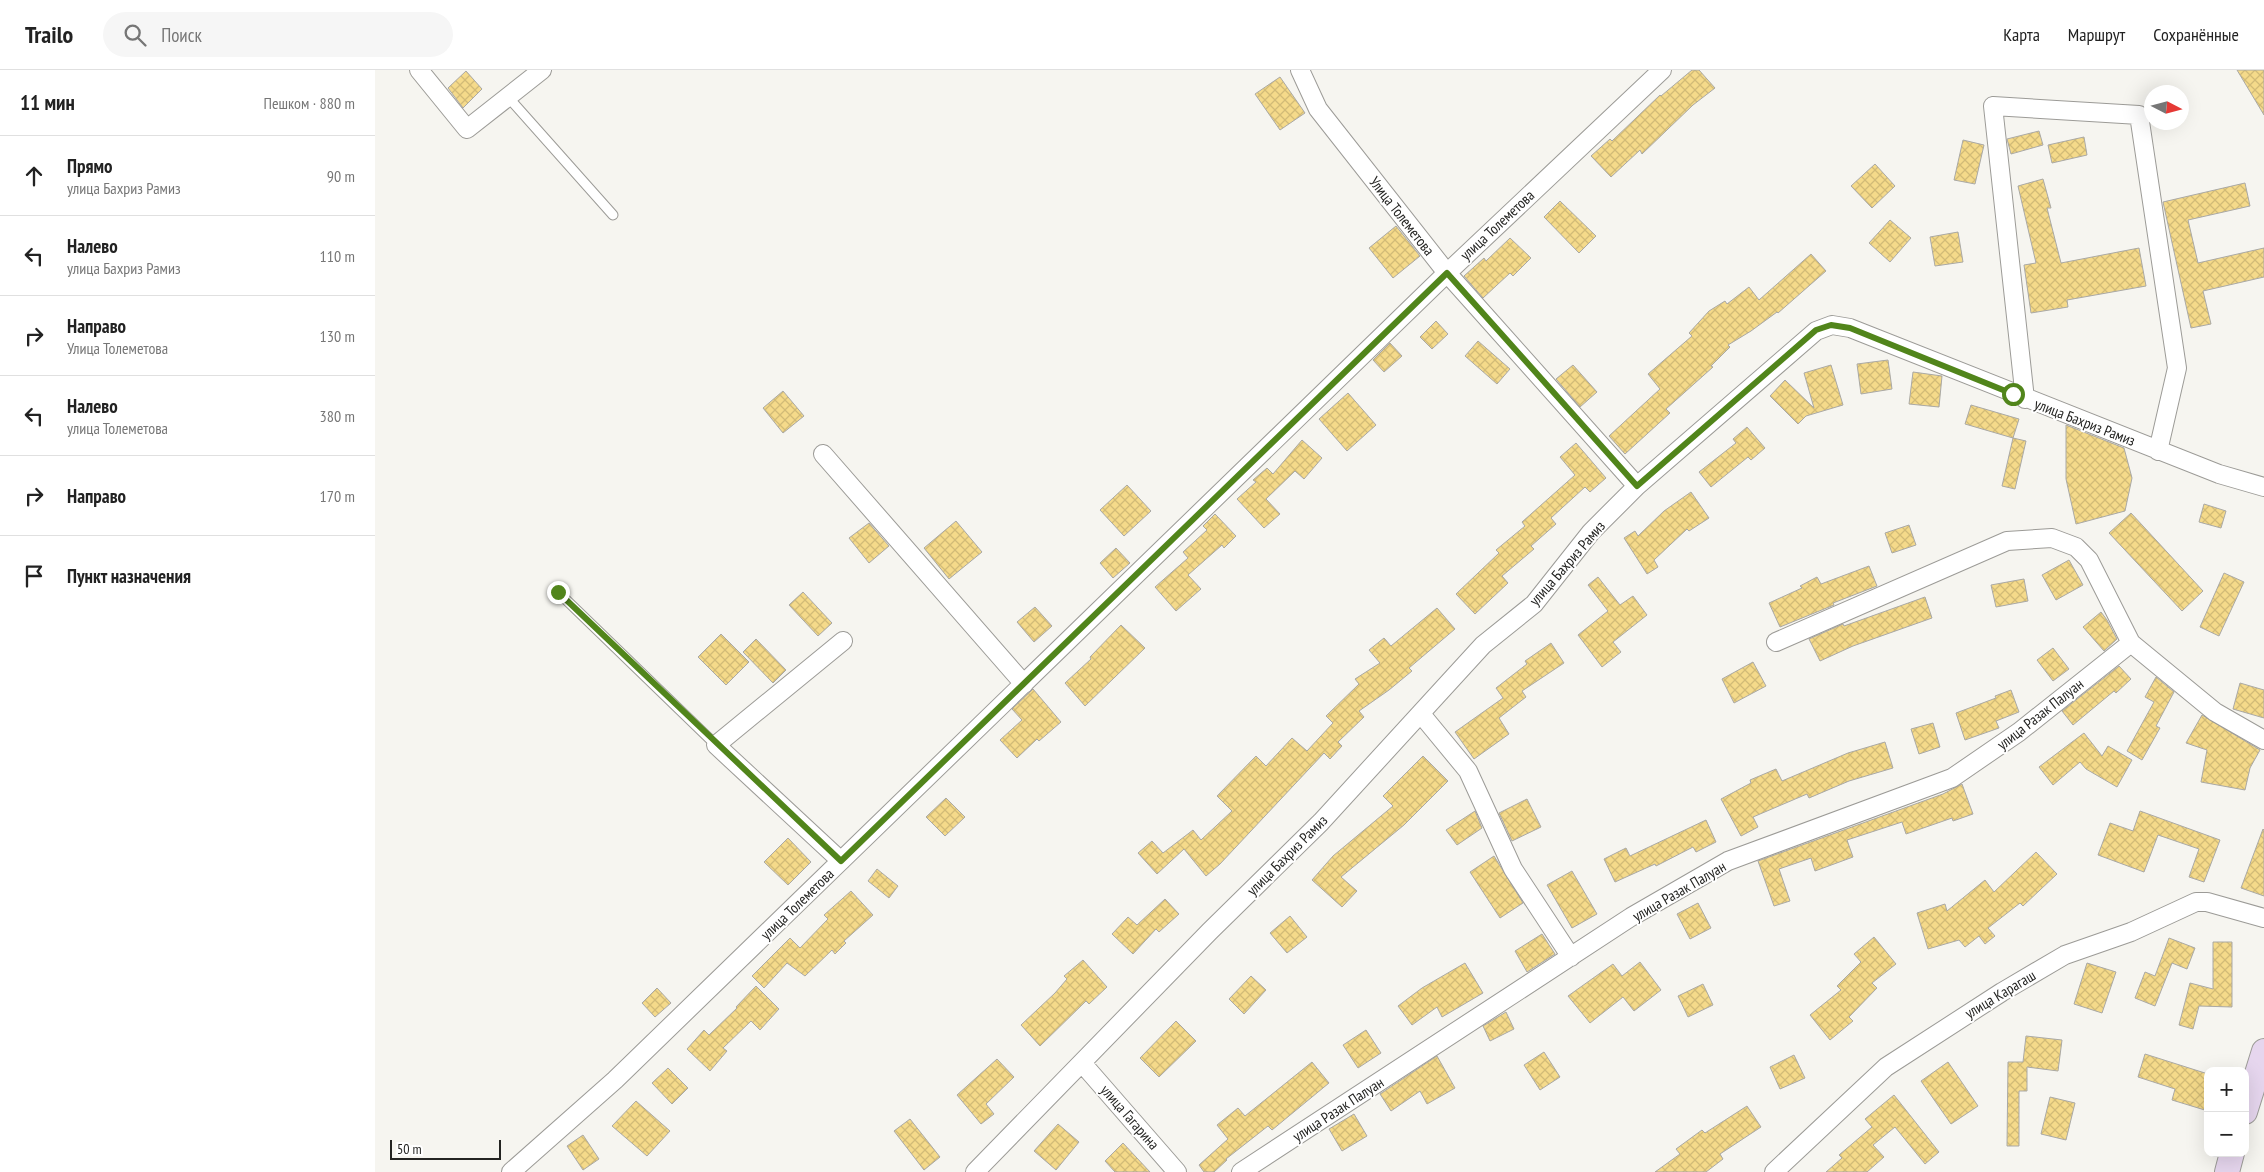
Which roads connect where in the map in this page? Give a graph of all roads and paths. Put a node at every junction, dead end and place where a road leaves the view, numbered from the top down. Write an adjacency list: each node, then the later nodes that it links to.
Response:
1 (419, 70): 5 (street)
2 (542, 70): 5 (street)
3 (1300, 70): 7 (street, Улица Толеметова)
4 (1662, 70): 7 (street, улица Толеметова)
5 (508, 97): 6 (lane)
6 (613, 215)
7 (1447, 273): 11 (street, Улица Толеметова); 17 (street, улица Толеметова)
8 (2025, 399): 9 (street, улица Бахриз Рамиз); 9 (street); 11 (street, улица Бахриз Рамиз)
9 (2158, 450): 12 (street, улица Бахриз Рамиз)
10 (823, 454): 17 (street)
11 (1637, 486): 18 (street, улица Бахриз Рамиз)
12 (2264, 487)
13 (558, 592): 20 (lane)
14 (843, 641): 20 (street)
15 (1776, 642): 16 (street)
16 (2131, 643): 19 (street); 23 (street, улица Разак Палуан)
17 (1024, 684): 21 (street, улица Толеметова)
18 (1421, 714): 23 (street); 25 (street, улица Бахриз Рамиз)
19 (2264, 740)
20 (716, 745): 21 (street)
21 (841, 861): 28 (street, улица Толеметова)
22 (2264, 918): 32 (street, улица Карагаш)
23 (1571, 957): 31 (street, улица Разак Палуан)
24 (2264, 1051): 26 (main road)
25 (1082, 1063): 29 (street, улица Бахриз Рамиз); 30 (street, улица Гагарина)
26 (2249, 1099)
27 (2232, 1157): 33 (main road)
28 (511, 1172)
29 (975, 1172)
30 (1177, 1172)
31 (1241, 1172)
32 (1774, 1172)
33 (2227, 1172)

